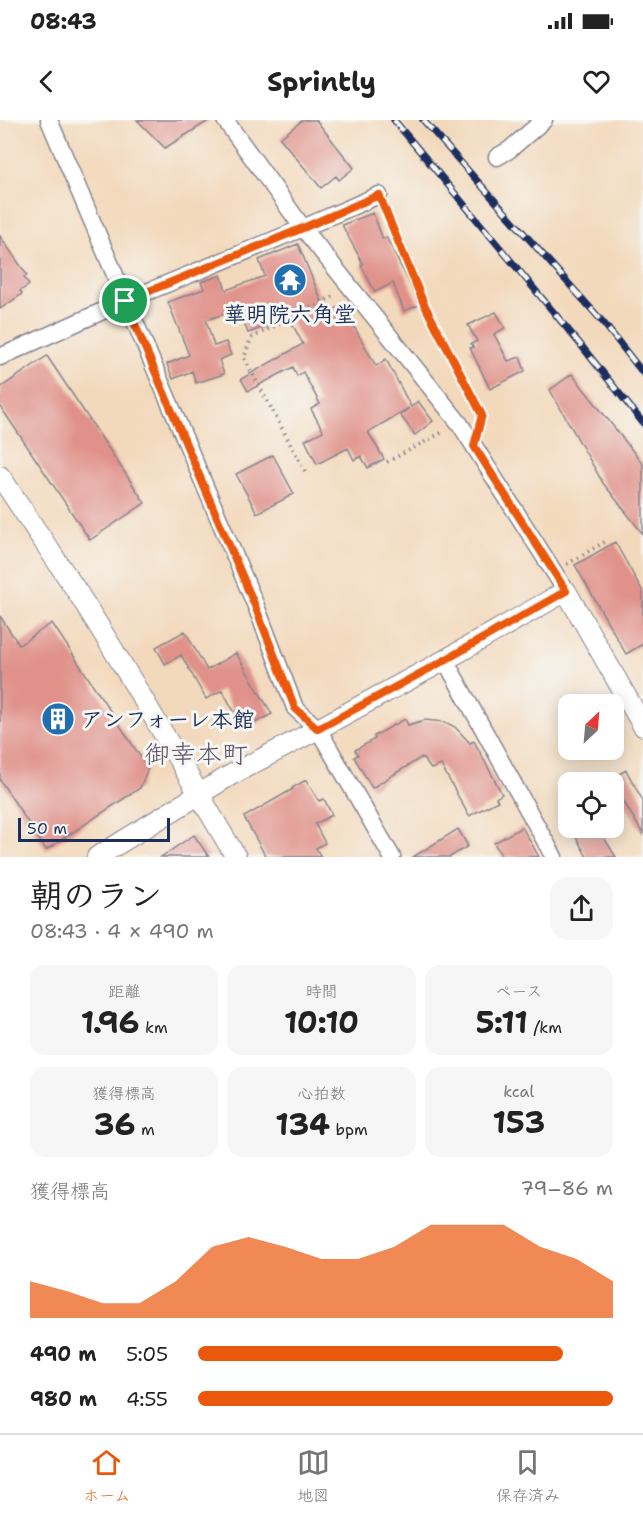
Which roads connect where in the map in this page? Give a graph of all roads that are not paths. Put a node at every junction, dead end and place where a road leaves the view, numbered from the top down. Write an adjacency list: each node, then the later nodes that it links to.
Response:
1 (49, 120): 7 (street)
2 (225, 120): 6 (street)
3 (544, 120): 4 (street)
4 (497, 157)
5 (379, 195): 6 (street)
6 (303, 228): 7 (street); 10 (street)
7 (125, 301): 8 (street); 13 (street)
8 (0, 357)
9 (0, 476): 14 (street)
10 (566, 591): 11 (street); 12 (street)
11 (445, 660): 13 (street); 18 (street)
12 (643, 726)
13 (318, 729): 14 (street); 17 (street)
14 (198, 794): 15 (street); 16 (street)
15 (97, 857)
16 (236, 857)
17 (392, 857)
18 (554, 857)

